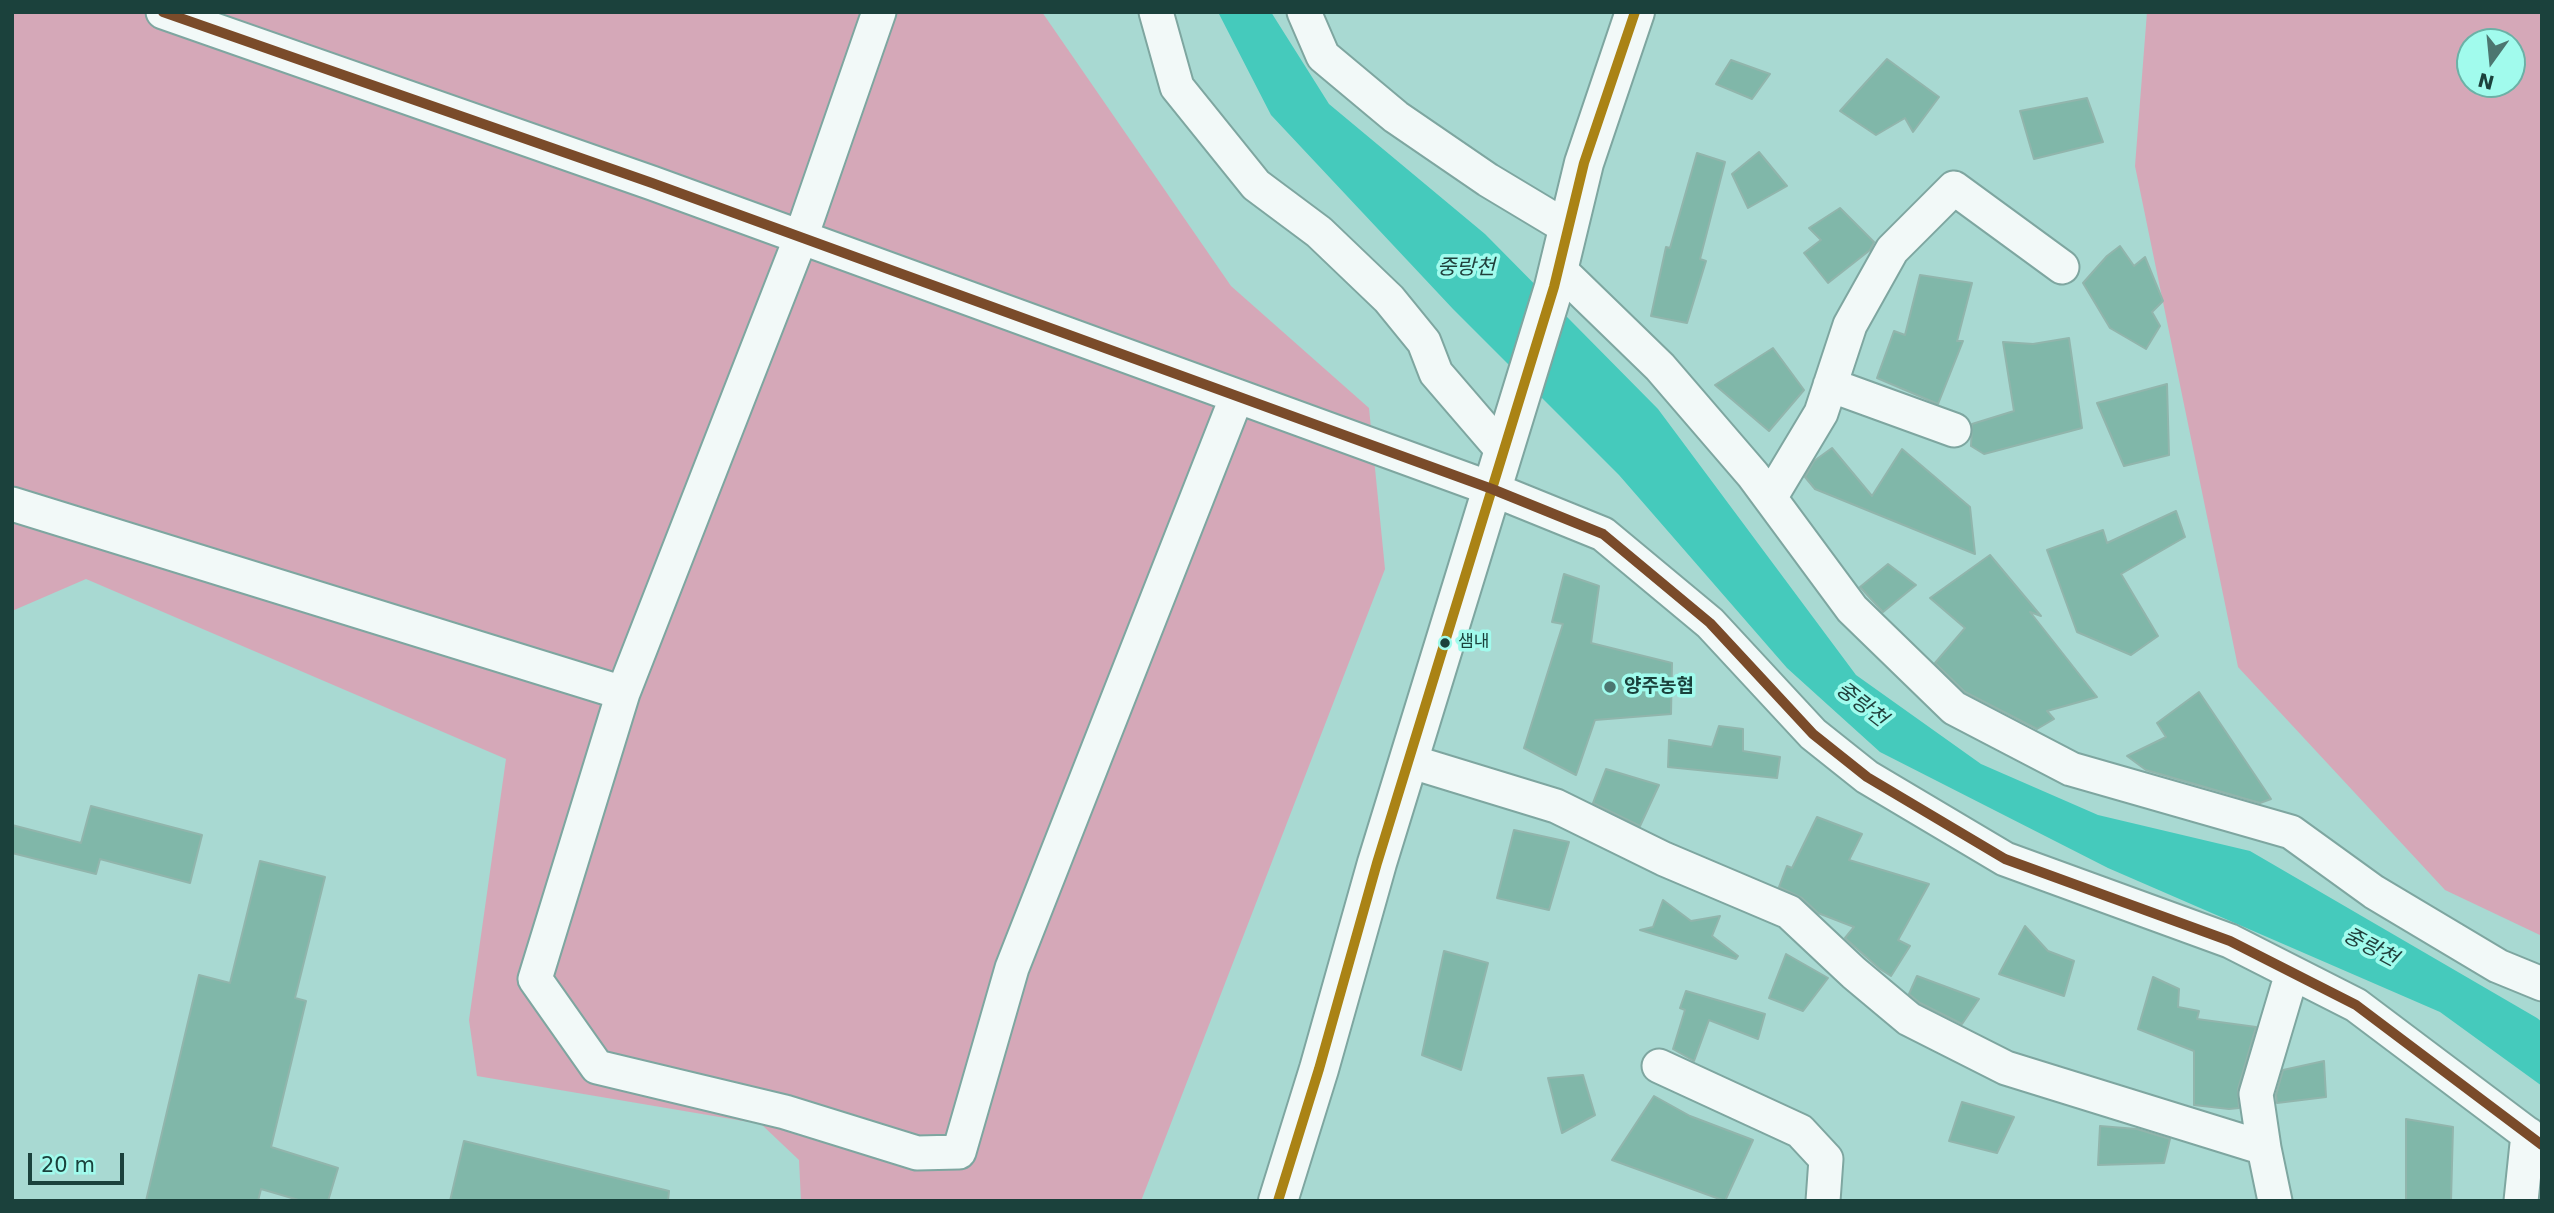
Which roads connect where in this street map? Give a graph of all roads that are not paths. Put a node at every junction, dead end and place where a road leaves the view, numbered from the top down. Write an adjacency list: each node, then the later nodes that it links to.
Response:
1 (163, 12): 7 (street)
2 (879, 12): 7 (street)
3 (1156, 12): 13 (street)
4 (1304, 12): 6 (street)
5 (1635, 12): 6 (main road)
6 (1568, 228): 9 (main road)
7 (801, 237): 11 (street); 17 (street)
8 (2062, 267): 10 (street)
9 (1556, 278): 13 (main road); 15 (street)
10 (1830, 385): 12 (street); 15 (street)
11 (1237, 396): 14 (street); 17 (street)
12 (1954, 430)
13 (1504, 452): 14 (main road)
14 (1492, 489): 18 (main road); 19 (street)
15 (1770, 498): 20 (street)
16 (12, 505): 17 (street)
17 (623, 693)
18 (1409, 761): 23 (street); 24 (main road)
19 (2292, 973): 22 (street); 23 (street)
20 (2542, 984)
21 (1659, 1066): 25 (street)
22 (2535, 1140): 27 (street)
23 (2264, 1148): 26 (street)
24 (1284, 1195)
25 (1823, 1201)
26 (2275, 1201)
27 (2521, 1201)

